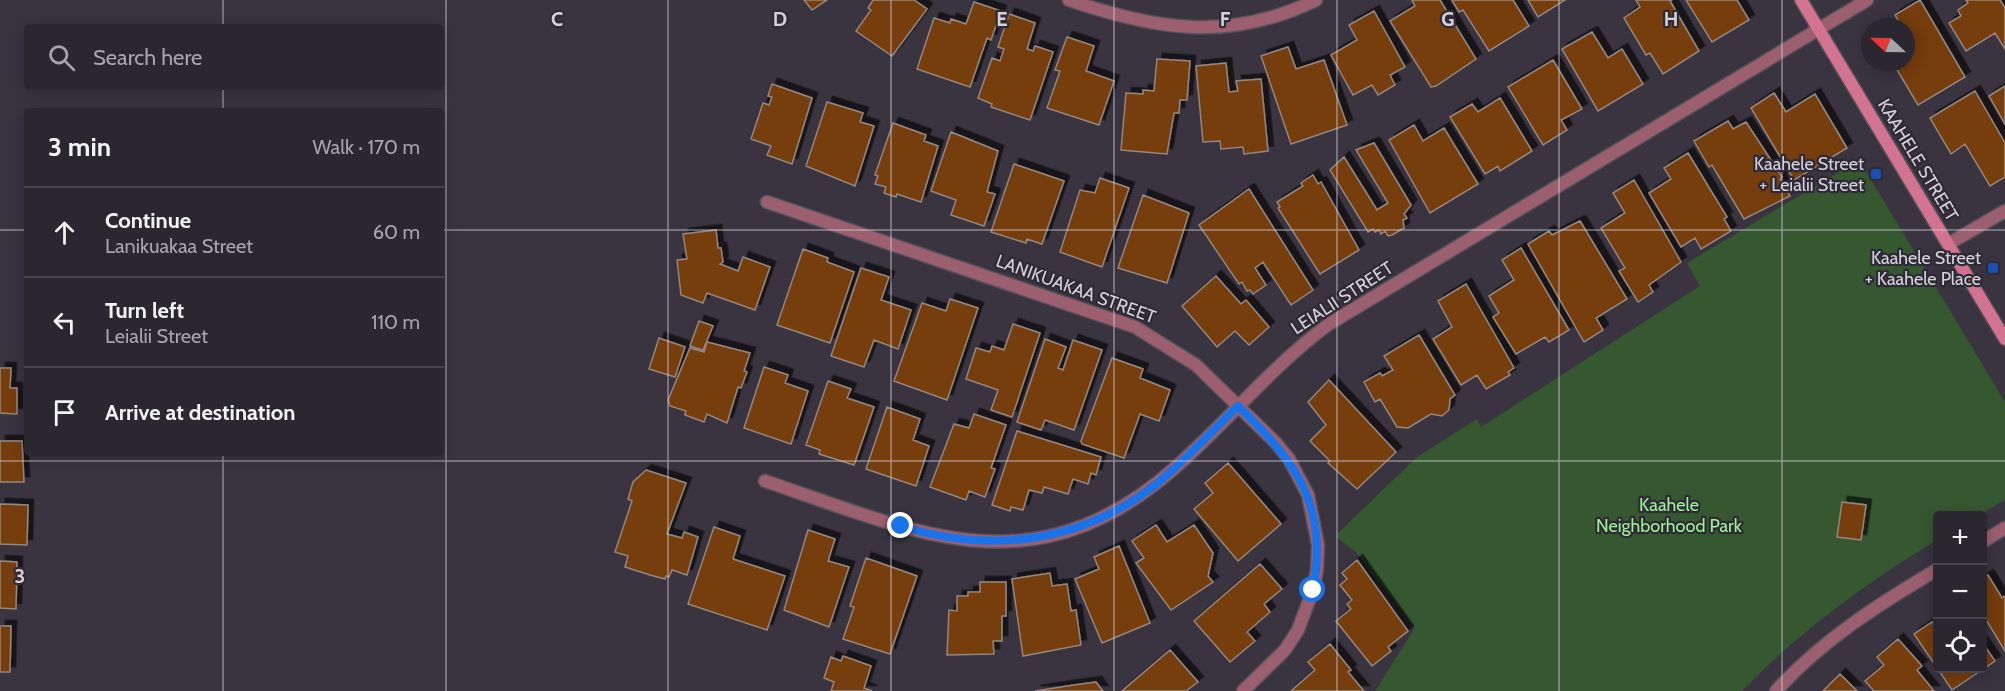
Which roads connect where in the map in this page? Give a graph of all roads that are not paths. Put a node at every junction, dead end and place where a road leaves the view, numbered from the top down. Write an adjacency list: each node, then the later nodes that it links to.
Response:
1 (1069, 0): 2 (street)
2 (1316, 0)
3 (1801, 0): 5 (street, KAAHELE STREET)
4 (1867, 0): 5 (street, LEIALII STREET)
5 (1818, 29): 8 (street, KAAHELE STREET); 10 (street, LEIALII STREET)
6 (767, 202): 10 (street, LANIKUAKAA STREET)
7 (2005, 211): 8 (street)
8 (1948, 244): 9 (street, KAAHELE STREET)
9 (2005, 339)
10 (1238, 406): 11 (street, LEIALII STREET); 15 (street, LANIKUAKAA STREET)
11 (765, 481)
12 (2005, 528): 13 (street)
13 (1987, 539)
14 (1933, 572): 16 (street)
15 (1243, 691)
16 (1776, 691)

